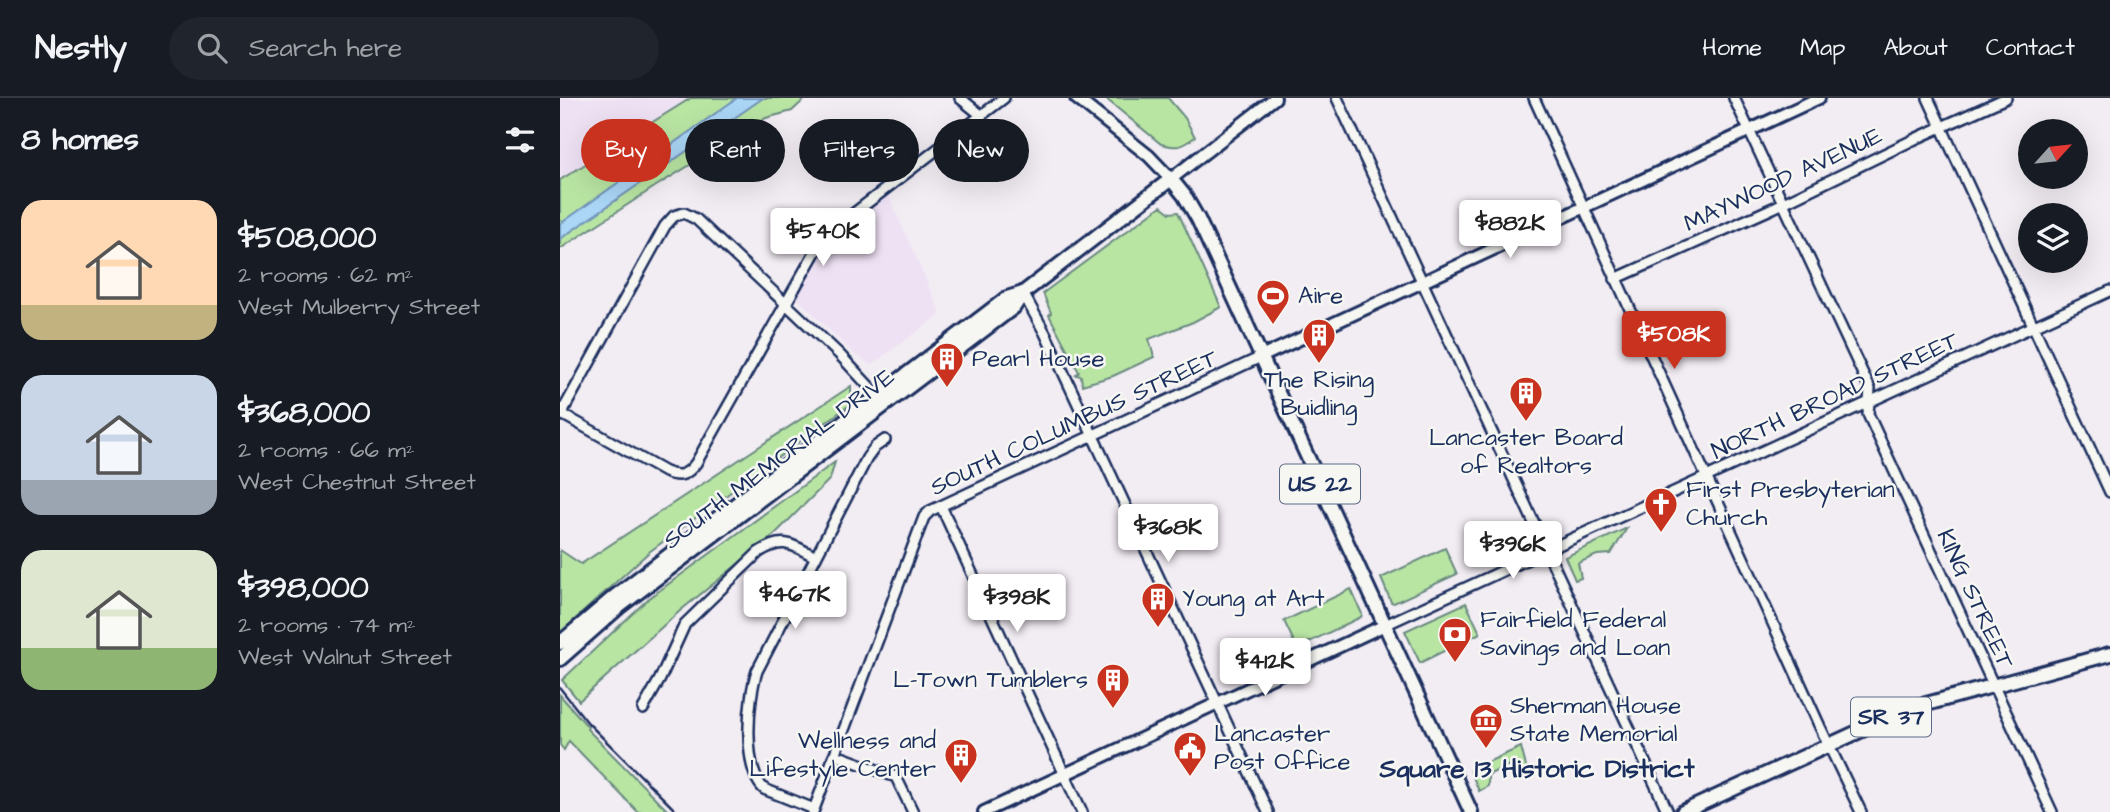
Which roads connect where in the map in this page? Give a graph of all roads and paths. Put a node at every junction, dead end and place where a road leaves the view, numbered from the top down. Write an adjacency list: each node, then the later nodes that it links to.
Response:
1 (960, 98): 11 (street)
2 (1003, 98): 11 (street)
3 (1076, 98): 14 (main road, US 22)
4 (1275, 98): 14 (main road)
5 (1337, 98): 18 (street)
6 (1534, 98): 16 (street)
7 (1734, 98): 13 (street, KING STREET)
8 (1819, 98): 13 (main road)
9 (1928, 98): 12 (street)
10 (2006, 98): 12 (street, MAYWOOD AVENUE)
11 (981, 115): 21 (street)
12 (1941, 127): 15 (street, MAYWOOD AVENUE); 22 (street)
13 (1750, 130): 15 (street, KING STREET); 16 (main road)
14 (1171, 179): 20 (highway, SOUTH MEMORIAL DRIVE); 23 (highway, US 22)
15 (1784, 203): 17 (street, MAYWOOD AVENUE); 25 (street, KING STREET)
16 (1584, 208): 17 (street); 18 (main road)
17 (1615, 279): 29 (street)
18 (1423, 282): 23 (main road); 32 (street)
19 (2110, 291): 22 (street, NORTH BROAD STREET)
20 (1023, 293): 24 (highway, SOUTH MEMORIAL DRIVE); 27 (street); 35 (highway, SOUTH MEMORIAL DRIVE)
21 (785, 303): 24 (street); 26 (street); 26 (street)
22 (2034, 326): 25 (street, NORTH BROAD STREET); 30 (street)
23 (1261, 357): 27 (street, SOUTH COLUMBUS STREET); 34 (highway, US 22)
24 (878, 396): 35 (highway, SOUTH MEMORIAL DRIVE)
25 (1869, 401): 29 (street, NORTH BROAD STREET); 39 (street, KING STREET)
26 (561, 414)
27 (1093, 436): 31 (street, SOUTH COLUMBUS STREET); 40 (street)
28 (885, 440): 33 (street)
29 (1707, 475): 32 (street, NORTH BROAD STREET); 42 (street)
30 (2110, 492)
31 (941, 506): 43 (street, SOUTH COLUMBUS STREET); 44 (street)
32 (1545, 549): 34 (street, NORTH BROAD STREET); 51 (street)
33 (816, 557): 41 (street); 45 (street)
34 (1385, 625): 40 (main road); 50 (highway, US 22)
35 (581, 632): 36 (highway, SOUTH MEMORIAL DRIVE); 38 (highway, SOUTH MEMORIAL DRIVE)
36 (560, 643)
37 (2110, 654): 39 (highway, SR 37)
38 (560, 659)
39 (1994, 686): 42 (highway, SR 37); 54 (street, KING STREET)
40 (1218, 702): 44 (main road); 49 (street)
41 (643, 709)
42 (1829, 746): 52 (highway, SR 37); 53 (street)
43 (836, 755): 45 (street, SOUTH COLUMBUS STREET); 46 (street)
44 (1065, 774): 47 (main road); 48 (street)
45 (814, 810)
46 (913, 812)
47 (984, 812)
48 (1082, 812)
49 (1268, 812)
50 (1471, 812)
51 (1668, 812)
52 (1683, 812)
53 (1861, 812)
54 (2052, 812)

